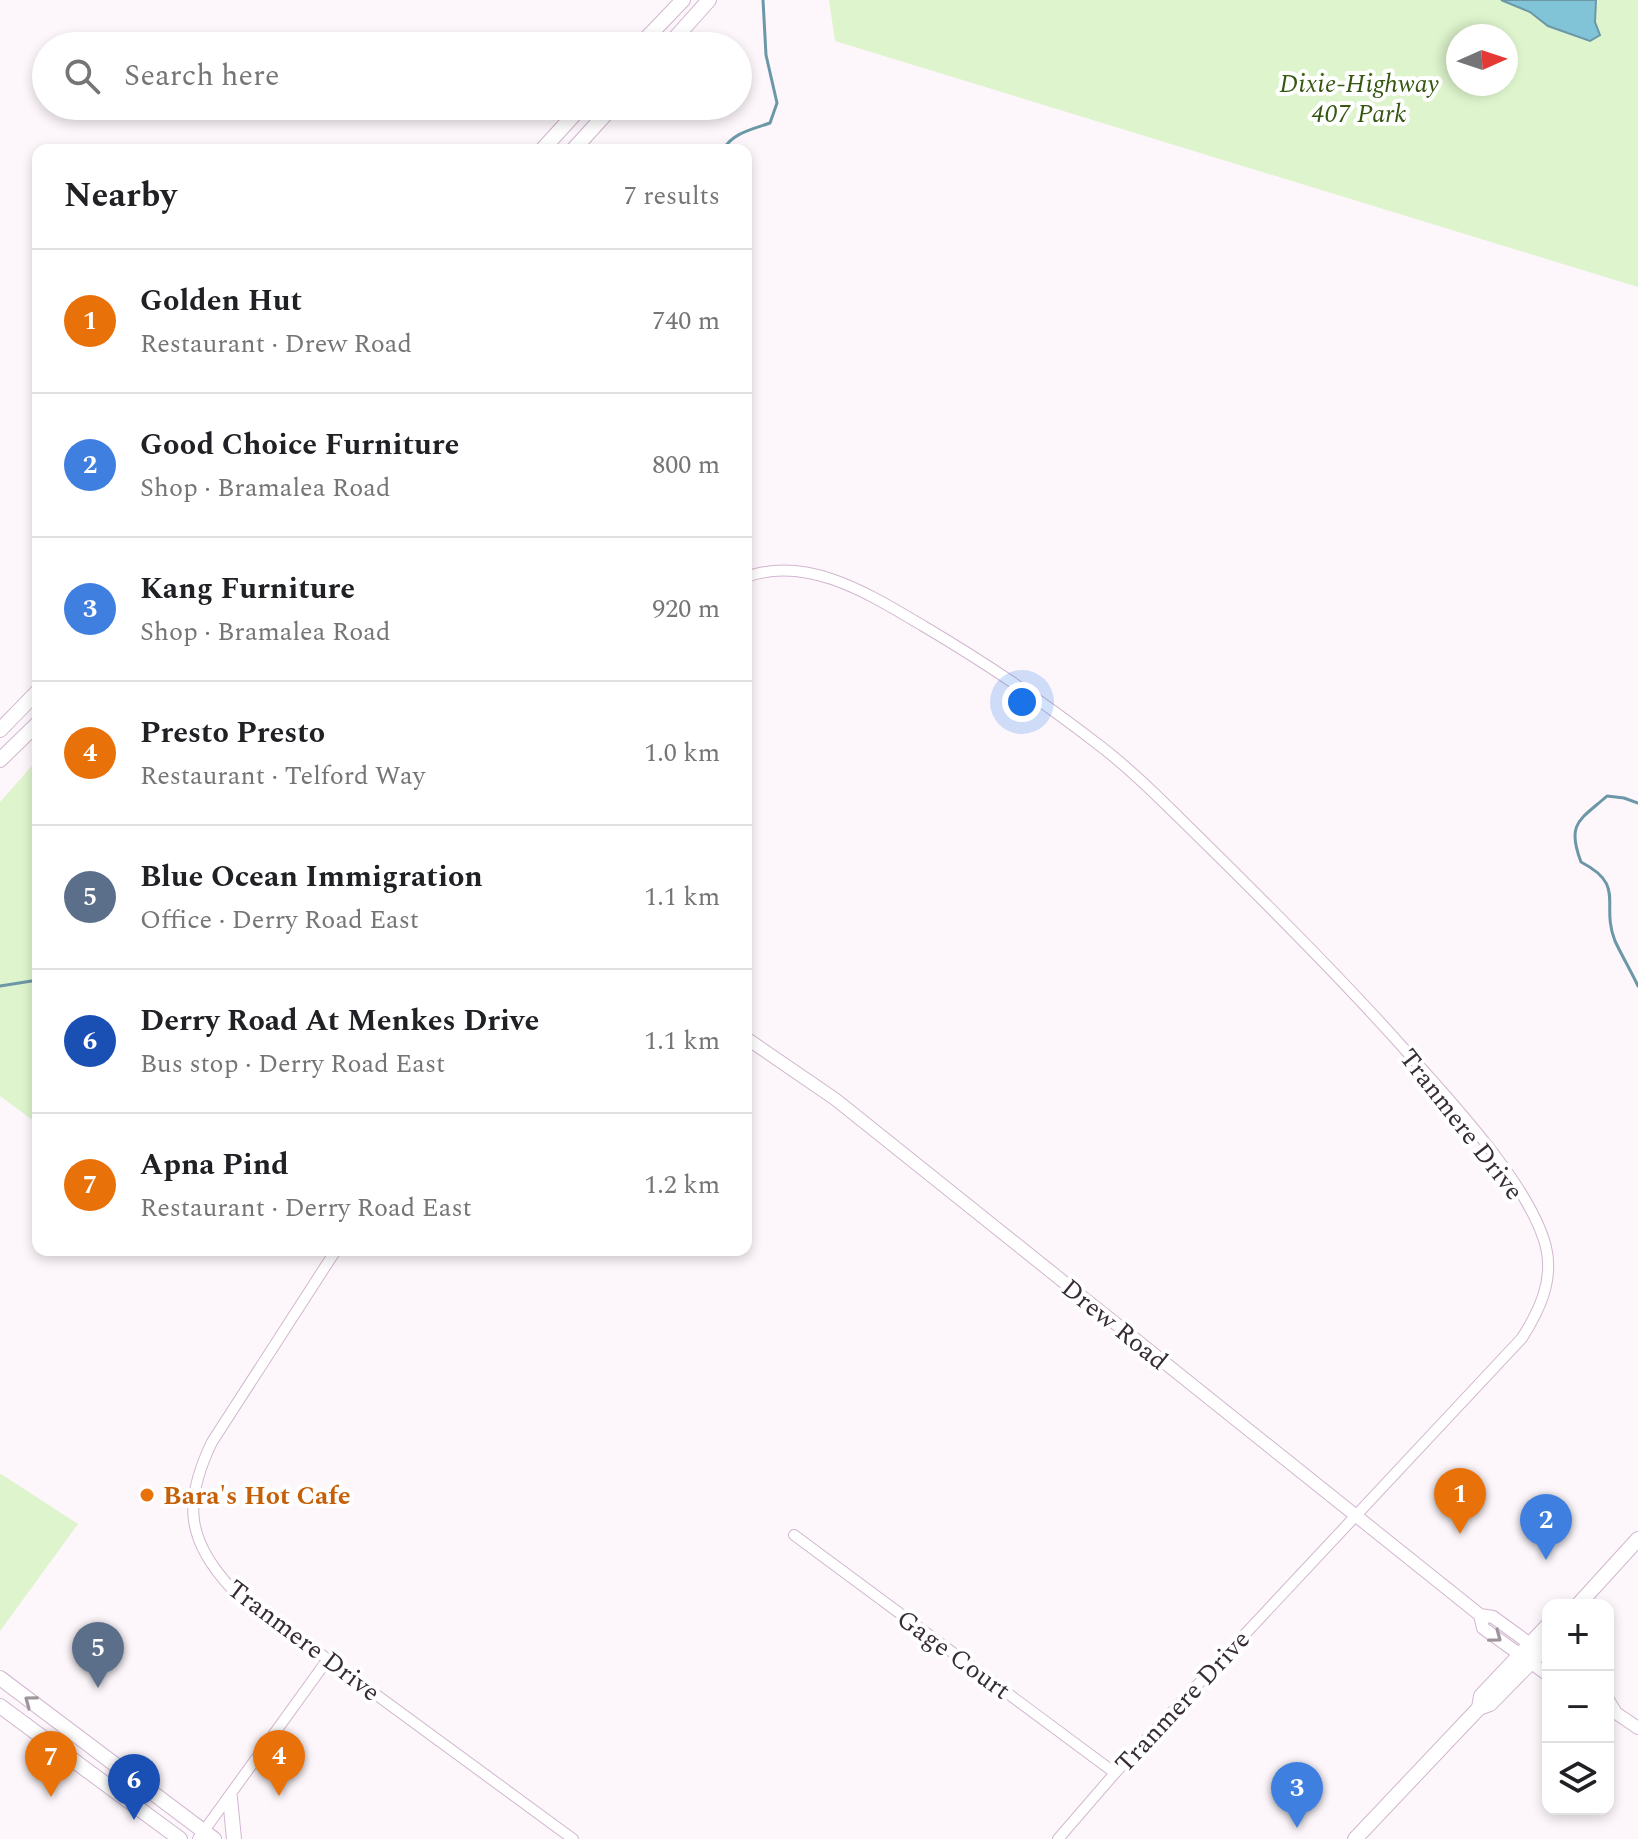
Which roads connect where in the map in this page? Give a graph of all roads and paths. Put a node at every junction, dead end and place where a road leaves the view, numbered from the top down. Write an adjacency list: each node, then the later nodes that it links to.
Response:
1 (683, 0): 3 (main road)
2 (709, 0): 4 (main road)
3 (652, 32)
4 (680, 32)
5 (569, 120): 7 (main road)
6 (600, 120): 8 (main road)
7 (547, 144)
8 (578, 144)
9 (752, 575): 16 (street, Tranmere Drive)
10 (32, 697): 12 (main road)
11 (32, 729): 13 (main road)
12 (0, 730)
13 (0, 760)
14 (752, 1042): 16 (street, Drew Road)
15 (332, 1256): 21 (street, Tranmere Drive)
16 (1355, 1515): 20 (street, Drew Road); 27 (street, Tranmere Drive)
17 (794, 1535): 27 (street, Gage Court)
18 (1638, 1539): 19 (main road)
19 (1583, 1599)
20 (1536, 1653): 22 (street, Drew Road); 36 (main road)
21 (328, 1659): 28 (street); 34 (street, Tranmere Drive)
22 (1546, 1671)
23 (0, 1678): 30 (main road, one-way to 23)
24 (0, 1706): 29 (main road)
25 (1614, 1715): 26 (street)
26 (1638, 1728)
27 (1115, 1773): 35 (street, Tranmere Drive)
28 (230, 1798): 30 (street); 33 (main road)
29 (147, 1814): 31 (main road); 32 (main road)
30 (205, 1837)
31 (163, 1839)
32 (180, 1839)
33 (234, 1839)
34 (573, 1839)
35 (1058, 1839)
36 (1355, 1839)

